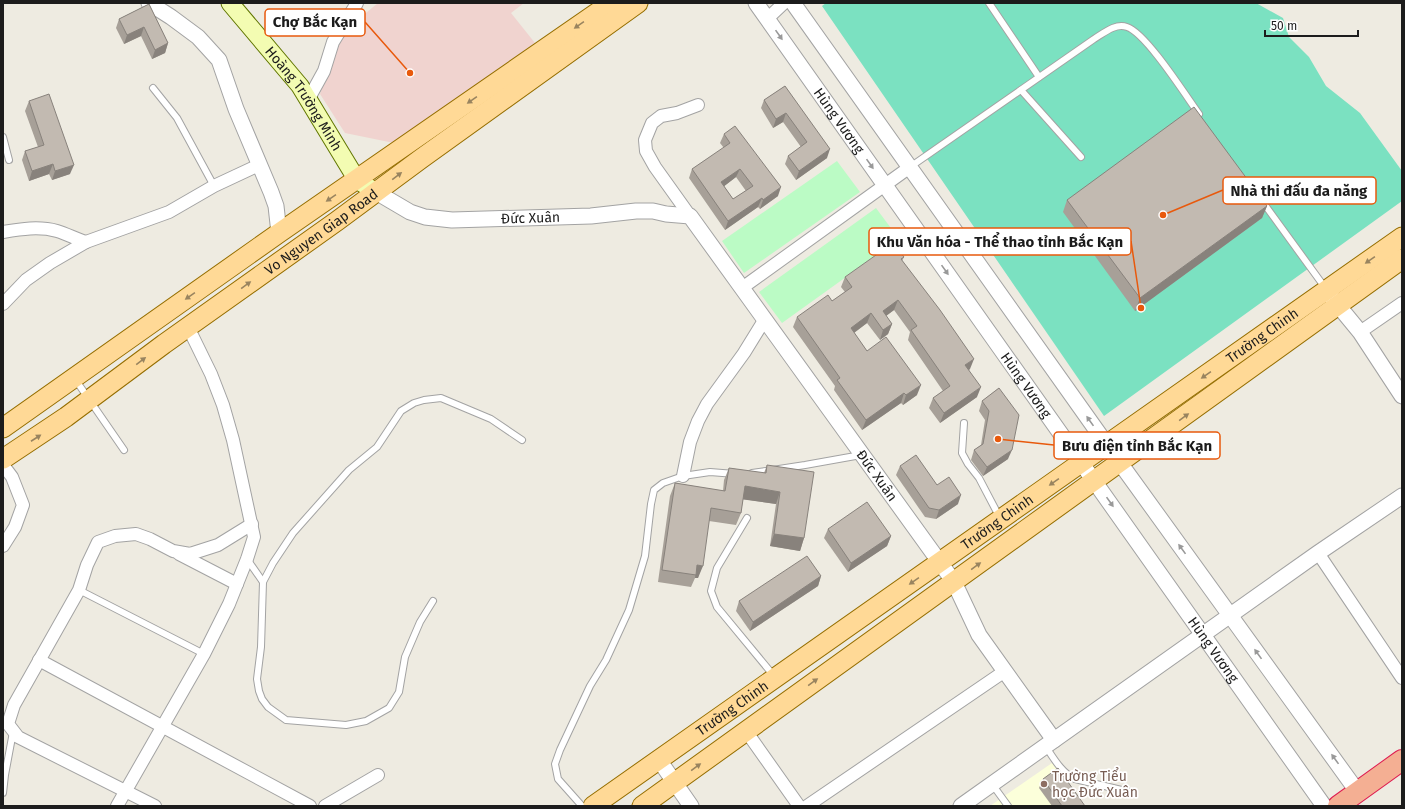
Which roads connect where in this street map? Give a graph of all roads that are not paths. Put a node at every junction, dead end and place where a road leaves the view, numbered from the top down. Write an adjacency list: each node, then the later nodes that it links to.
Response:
1 (149, 3): 20 (street)
2 (230, 3): 14 (main road, Hoàng Trường Minh)
3 (357, 3): 14 (street)
4 (611, 3): 22 (main road, Vo Nguyen Giap Road, one-way to 22)
5 (638, 3): 25 (main road, Vo Nguyen Giap Road, one-way to 5)
6 (756, 3): 10 (street, Hùng Vương)
7 (784, 3): 10 (street)
8 (793, 3): 21 (street)
9 (989, 3): 11 (lane)
10 (767, 18): 23 (street, Hùng Vương, one-way to 23)
11 (1039, 77): 13 (lane); 16 (lane)
12 (153, 88): 24 (lane)
13 (1021, 90): 18 (lane); 21 (lane)
14 (308, 100): 22 (main road, Hoàng Trường Minh)
15 (698, 105): 27 (street, Đức Xuân)
16 (1201, 117)
17 (3, 137): 19 (lane)
18 (1081, 157)
19 (9, 160)
20 (259, 165): 24 (street); 29 (street)
21 (910, 167): 23 (street); 46 (street, one-way to 21)
22 (357, 180): 25 (main road, Hoàng Trường Minh); 29 (main road, Vo Nguyen Giap Road, one-way to 29)
23 (885, 185): 33 (street); 50 (street, Hùng Vương, one-way to 50)
24 (214, 186): 31 (street)
25 (376, 192): 27 (street, Đức Xuân); 38 (main road, Vo Nguyen Giap Road, one-way to 25)
26 (1257, 194): 34 (lane)
27 (690, 216): 33 (street, Đức Xuân)
28 (3, 232): 31 (street)
29 (279, 233): 40 (main road, Vo Nguyen Giap Road, one-way to 40)
30 (1402, 237): 34 (main road, Trường Chinh, one-way to 34)
31 (86, 242): 36 (street)
32 (1402, 260): 34 (main road, Trường Chinh)
33 (742, 288): 37 (street, Đức Xuân)
34 (1332, 298): 39 (street); 46 (main road, Trường Chinh, one-way to 46); 51 (main road, Trường Chinh, one-way to 34)
35 (1402, 303): 39 (street)
36 (3, 304)
37 (765, 319): 48 (street, Đức Xuân); 53 (street)
38 (188, 327): 42 (main road, Vo Nguyen Giap Road, one-way to 38); 58 (street)
39 (1360, 332): 41 (street)
40 (74, 378): 42 (lane); 44 (main road, Vo Nguyen Giap Road)
41 (1402, 396)
42 (90, 400): 47 (lane); 49 (main road, Vo Nguyen Giap Road, one-way to 42)
43 (964, 423): 57 (lane)
44 (3, 428)
45 (522, 440): 64 (lane)
46 (1107, 445): 50 (main road, Trường Chinh); 51 (street)
47 (124, 450)
48 (862, 454): 53 (lane); 63 (street, Đức Xuân)
49 (3, 459)
50 (1082, 462): 54 (street, Hùng Vương); 57 (main road, Trường Chinh, one-way to 57)
51 (1120, 462): 54 (main road, Trường Chinh); 69 (street, one-way to 51)
52 (3, 465): 59 (street)
53 (682, 476): 94 (lane)
54 (1095, 481): 65 (main road, Trường Chinh, one-way to 54); 70 (street, Hùng Vương, one-way to 70)
55 (1402, 496): 61 (street)
56 (747, 518): 75 (lane)
57 (1001, 519): 63 (main road, Trường Chinh)
58 (252, 524): 60 (street); 62 (street)
59 (3, 546)
60 (173, 551): 66 (street); 67 (street)
61 (1318, 553): 69 (street); 74 (street)
62 (247, 559): 64 (lane); 66 (street)
63 (940, 562): 65 (street, Đức Xuân); 75 (main road, Trường Chinh, one-way to 75)
64 (263, 582): 68 (lane)
65 (954, 582): 73 (street, Đức Xuân); 76 (main road, Trường Chinh, one-way to 65)
66 (237, 584): 71 (street)
67 (78, 590): 71 (lane); 72 (street)
68 (433, 600)
69 (1231, 616): 70 (street); 87 (street, one-way to 69)
70 (1204, 635): 80 (street); 102 (street, Hùng Vương)
71 (204, 654): 77 (street)
72 (39, 660): 77 (street); 78 (street)
73 (1005, 671): 80 (street, Đức Xuân); 99 (street)
74 (1400, 672)
75 (776, 678): 76 (main road); 81 (main road, Trường Chinh)
76 (791, 698): 79 (main road, Trường Chinh)
77 (163, 726): 86 (street); 92 (street)
78 (13, 731): 86 (street); 89 (lane)
79 (746, 731): 84 (main road, Trường Chinh, one-way to 79); 98 (street)
80 (1050, 743): 85 (street); 88 (lane)
81 (659, 760): 84 (street); 95 (main road, Trường Chinh)
82 (1402, 760): 87 (highway)
83 (378, 776): 93 (street)
84 (675, 782): 96 (main road, Trường Chinh); 97 (street)
85 (992, 784): 100 (street); 101 (lane)
86 (125, 790): 90 (street); 91 (street)
87 (1357, 791): 103 (highway)
88 (1130, 792)
89 (3, 793)
90 (117, 806)
91 (155, 806)
92 (310, 806)
93 (325, 806)
94 (582, 806)
95 (593, 806)
96 (642, 806)
97 (691, 806)
98 (799, 806)
99 (806, 806)
100 (962, 806)
101 (1008, 806)
102 (1324, 806)
103 (1338, 806)

